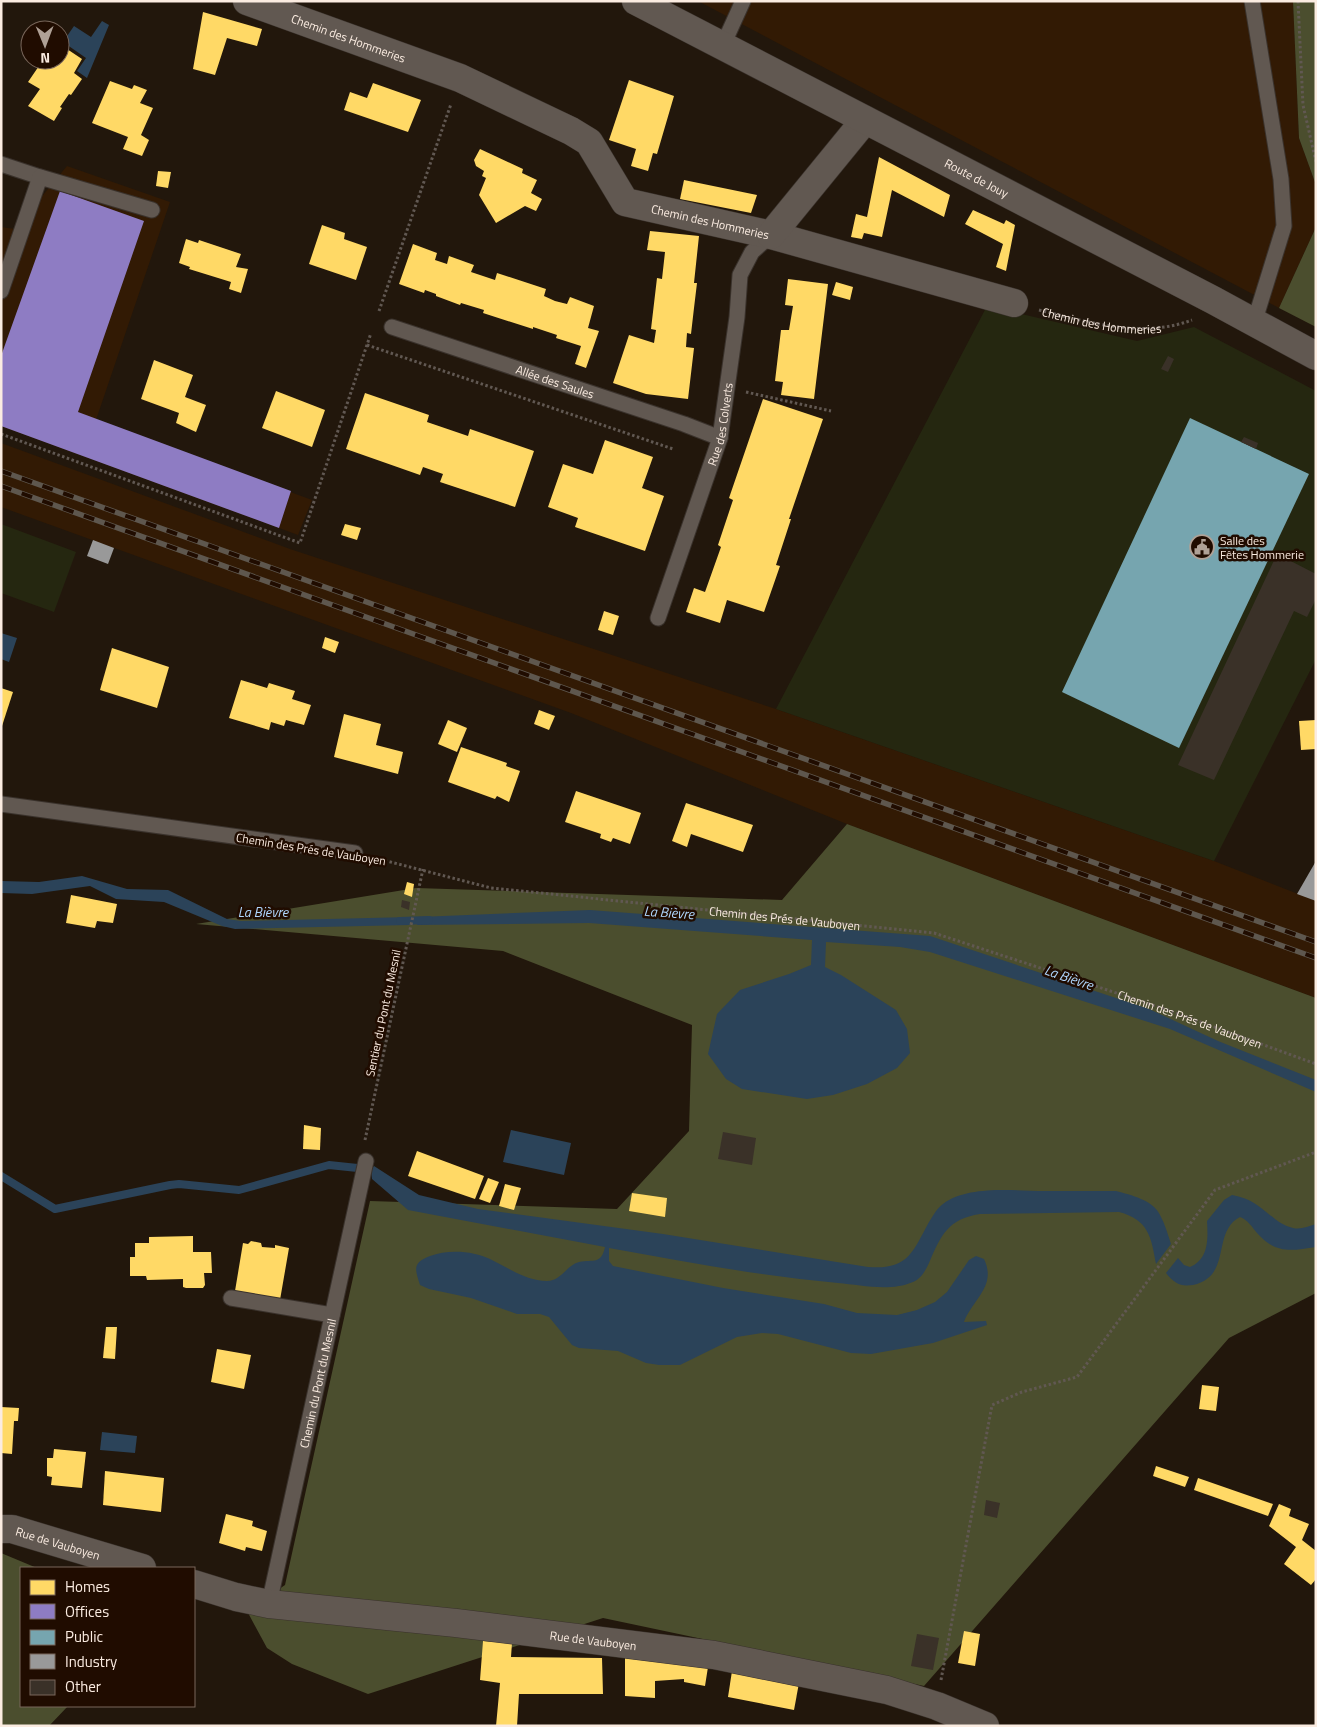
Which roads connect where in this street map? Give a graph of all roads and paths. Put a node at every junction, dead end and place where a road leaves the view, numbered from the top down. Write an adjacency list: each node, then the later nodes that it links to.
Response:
1 (247, 1): 12 (street, Chemin des Hommeries)
2 (636, 1): 6 (street, Route de Jouy)
3 (743, 1): 6 (lane)
4 (1252, 1): 16 (lane)
5 (1298, 1): 8 (path)
6 (723, 45): 7 (street, Route de Jouy)
7 (865, 120): 12 (street); 14 (street, Route de Jouy)
8 (1316, 162)
9 (1, 164): 10 (lane)
10 (40, 176): 11 (lane); 13 (lane)
11 (152, 210)
12 (771, 235): 15 (street, Chemin des Hommeries); 20 (lane, Rue des Colverts)
13 (1, 291)
14 (1213, 300): 15 (path, Chemin des Hommeries); 16 (street, Route de Jouy)
15 (1014, 303)
16 (1254, 323): 19 (street, Route de Jouy)
17 (392, 327): 23 (lane, Allée des Saules)
18 (367, 345): 24 (path, Allée des Saules)
19 (1316, 356)
20 (727, 388): 21 (path); 23 (lane, Rue des Colverts)
21 (831, 411)
22 (1, 434): 25 (path)
23 (720, 438): 26 (lane, Rue des Colverts)
24 (673, 449)
25 (300, 543)
26 (658, 618)
27 (1, 804): 28 (lane, Chemin des Prés de Vauboyen)
28 (355, 853): 29 (path, Chemin des Prés de Vauboyen)
29 (424, 869): 30 (path, Chemin des Prés de Vauboyen); 32 (path, Sentier du Pont du Mesnil)
30 (1316, 1064)
31 (1316, 1152): 39 (path)
32 (364, 1167): 34 (lane, Chemin du Pont du Mesnil)
33 (231, 1298): 34 (lane)
34 (332, 1315): 38 (lane, Chemin du Pont du Mesnil)
35 (1, 1528): 36 (street, Rue de Vauboyen)
36 (139, 1567)
37 (195, 1584): 38 (street, Rue de Vauboyen)
38 (269, 1604): 39 (street, Rue de Vauboyen)
39 (937, 1706): 40 (street, Rue de Vauboyen)
40 (985, 1726)

